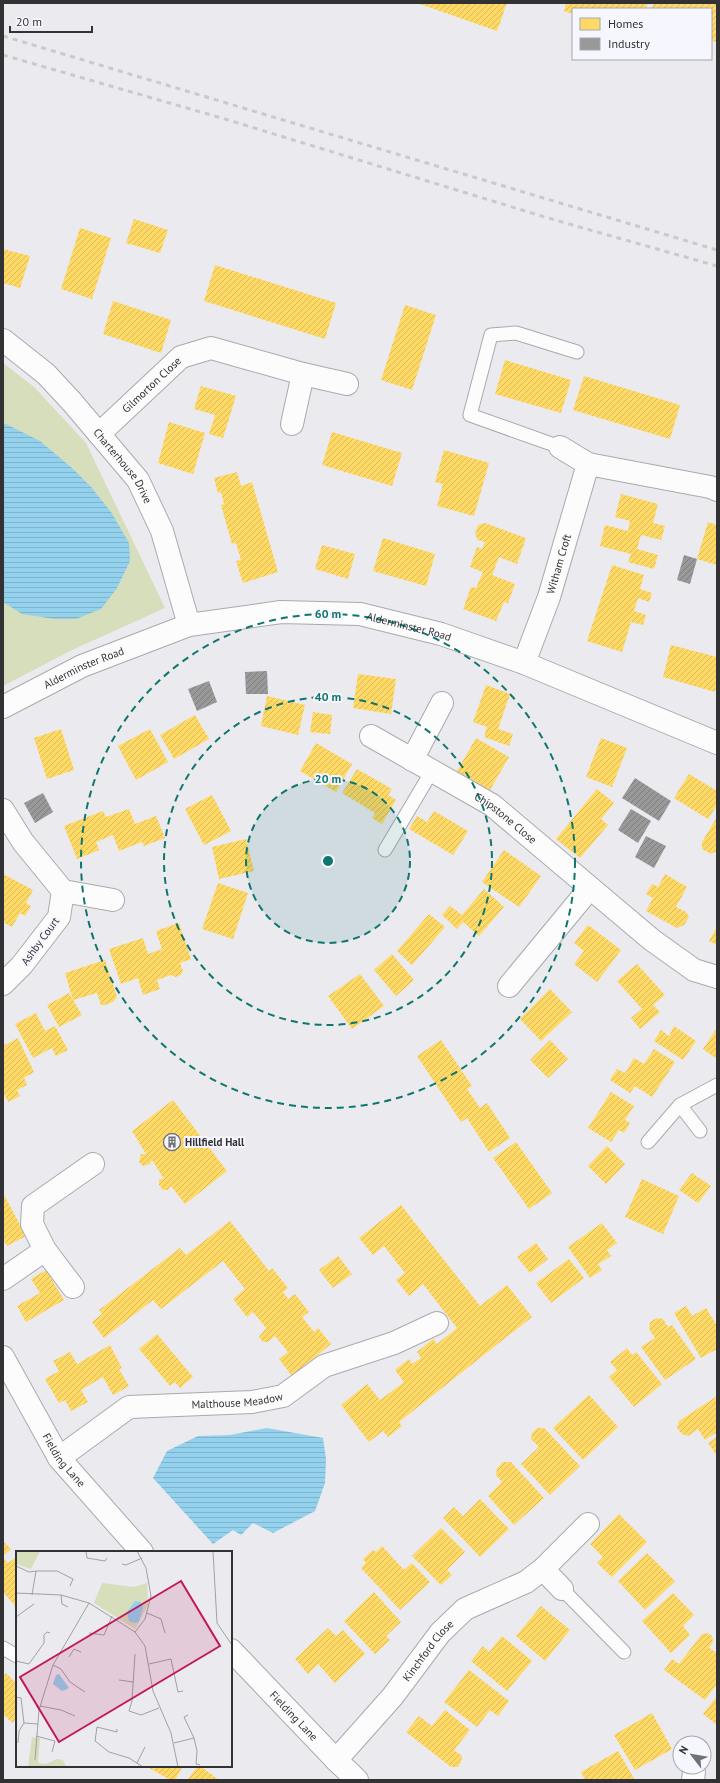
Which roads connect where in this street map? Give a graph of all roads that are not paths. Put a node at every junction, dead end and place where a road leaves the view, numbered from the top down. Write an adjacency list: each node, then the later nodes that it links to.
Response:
1 (3, 340): 6 (street, Charterhouse Drive)
2 (577, 352): 7 (lane)
3 (303, 374): 4 (street, Gilmorton Close); 5 (street); 6 (street, Gilmorton Close)
4 (347, 384)
5 (292, 424)
6 (99, 434): 10 (street, Charterhouse Drive)
7 (560, 447): 8 (street)
8 (588, 464): 9 (street); 11 (street, Witham Croft)
9 (717, 490)
10 (189, 625): 11 (street, Alderminster Road); 13 (street, Alderminster Road)
11 (524, 663): 15 (street, Alderminster Road)
12 (442, 703): 16 (street)
13 (3, 707)
14 (371, 736): 16 (street, Chipstone Close)
15 (717, 743)
16 (412, 760): 17 (street, Chipstone Close)
17 (432, 771): 19 (lane); 20 (street, Chipstone Close)
18 (3, 810): 21 (street)
19 (385, 850)
20 (590, 888): 23 (street, Chipstone Close); 25 (street)
21 (63, 891): 22 (street); 24 (street, Ashby Court)
22 (113, 900)
23 (717, 977)
24 (3, 984)
25 (508, 986)
26 (717, 1084): 27 (lane)
27 (680, 1105): 28 (lane); 29 (lane)
28 (700, 1131)
29 (648, 1142)
30 (93, 1164): 31 (street)
31 (45, 1250): 32 (street); 33 (street)
32 (3, 1279)
33 (74, 1287)
34 (437, 1323): 36 (street, Malthouse Meadow)
35 (3, 1357): 36 (street, Fielding Lane)
36 (59, 1458): 38 (street, Fielding Lane)
37 (588, 1524): 39 (street, Kinchford Close)
38 (141, 1551)
39 (543, 1569): 40 (street); 45 (street, Kinchford Close)
40 (562, 1589): 43 (lane)
41 (3, 1648): 44 (lane)
42 (232, 1651): 45 (street, Fielding Lane)
43 (624, 1652)
44 (16, 1655)
45 (336, 1760): 46 (street, Fielding Lane)
46 (357, 1780)

